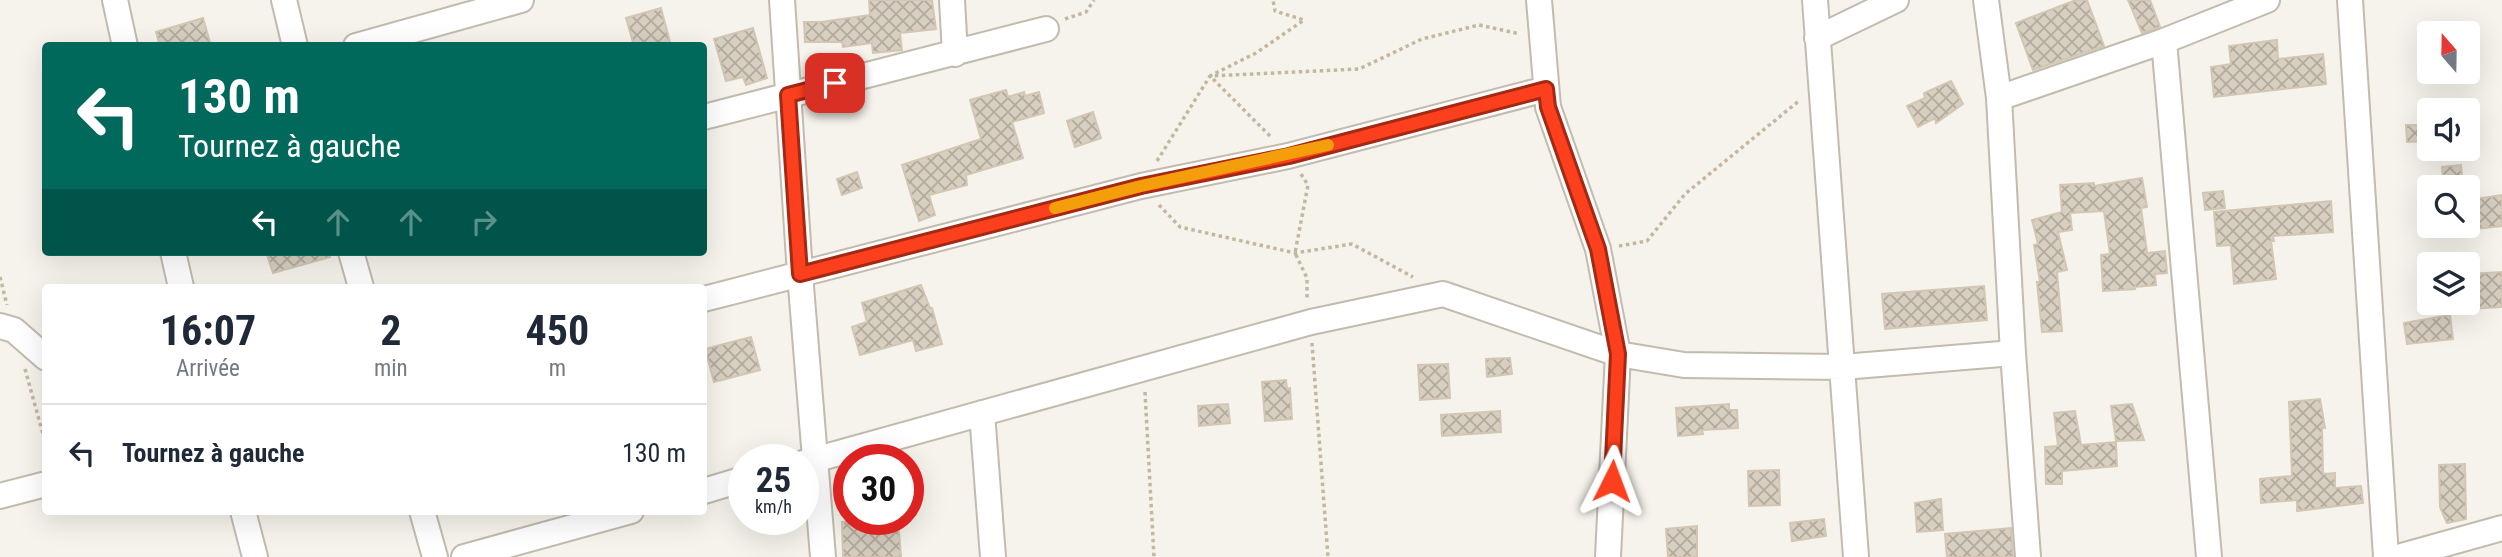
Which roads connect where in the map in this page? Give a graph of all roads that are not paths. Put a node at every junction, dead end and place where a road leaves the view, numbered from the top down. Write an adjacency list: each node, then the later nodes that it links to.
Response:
1 (115, 0): 15 (street)
2 (284, 0): 16 (street)
3 (521, 0): 17 (street)
4 (782, 0): 20 (street)
5 (952, 0): 18 (street)
6 (1539, 0): 19 (street)
7 (1815, 0): 13 (street)
8 (1896, 0): 13 (street)
9 (1986, 0): 21 (street)
10 (2267, 0): 14 (street)
11 (2350, 0): 55 (street)
12 (1046, 29): 18 (street)
13 (1817, 38): 33 (street)
14 (2164, 41): 21 (street); 54 (street)
15 (124, 42)
16 (294, 42)
17 (370, 42)
18 (955, 54): 20 (street)
19 (1546, 89): 25 (street); 32 (street)
20 (788, 95): 22 (street); 25 (street)
21 (1999, 98): 30 (street)
22 (707, 116)
23 (174, 256): 26 (street)
24 (353, 256): 27 (street)
25 (800, 274): 28 (street); 35 (street)
26 (180, 284)
27 (360, 284)
28 (707, 298)
29 (0, 326): 31 (street)
30 (2013, 353): 33 (street); 53 (street)
31 (42, 354)
32 (1618, 354): 33 (street); 34 (street); 51 (street)
33 (1843, 367): 52 (street)
34 (982, 413): 36 (street); 50 (street)
35 (808, 444)
36 (819, 458)
37 (728, 484): 39 (street)
38 (42, 485): 40 (street)
39 (707, 490)
40 (0, 496)
41 (244, 515): 46 (street)
42 (423, 515): 47 (street)
43 (616, 515): 48 (street)
44 (2502, 528): 56 (street)
45 (819, 530): 49 (street)
46 (255, 557)
47 (435, 557)
48 (464, 557)
49 (823, 557)
50 (993, 557)
51 (1608, 557)
52 (1856, 557)
53 (2028, 557)
54 (2209, 557)
55 (2386, 557)
56 (2398, 557)

